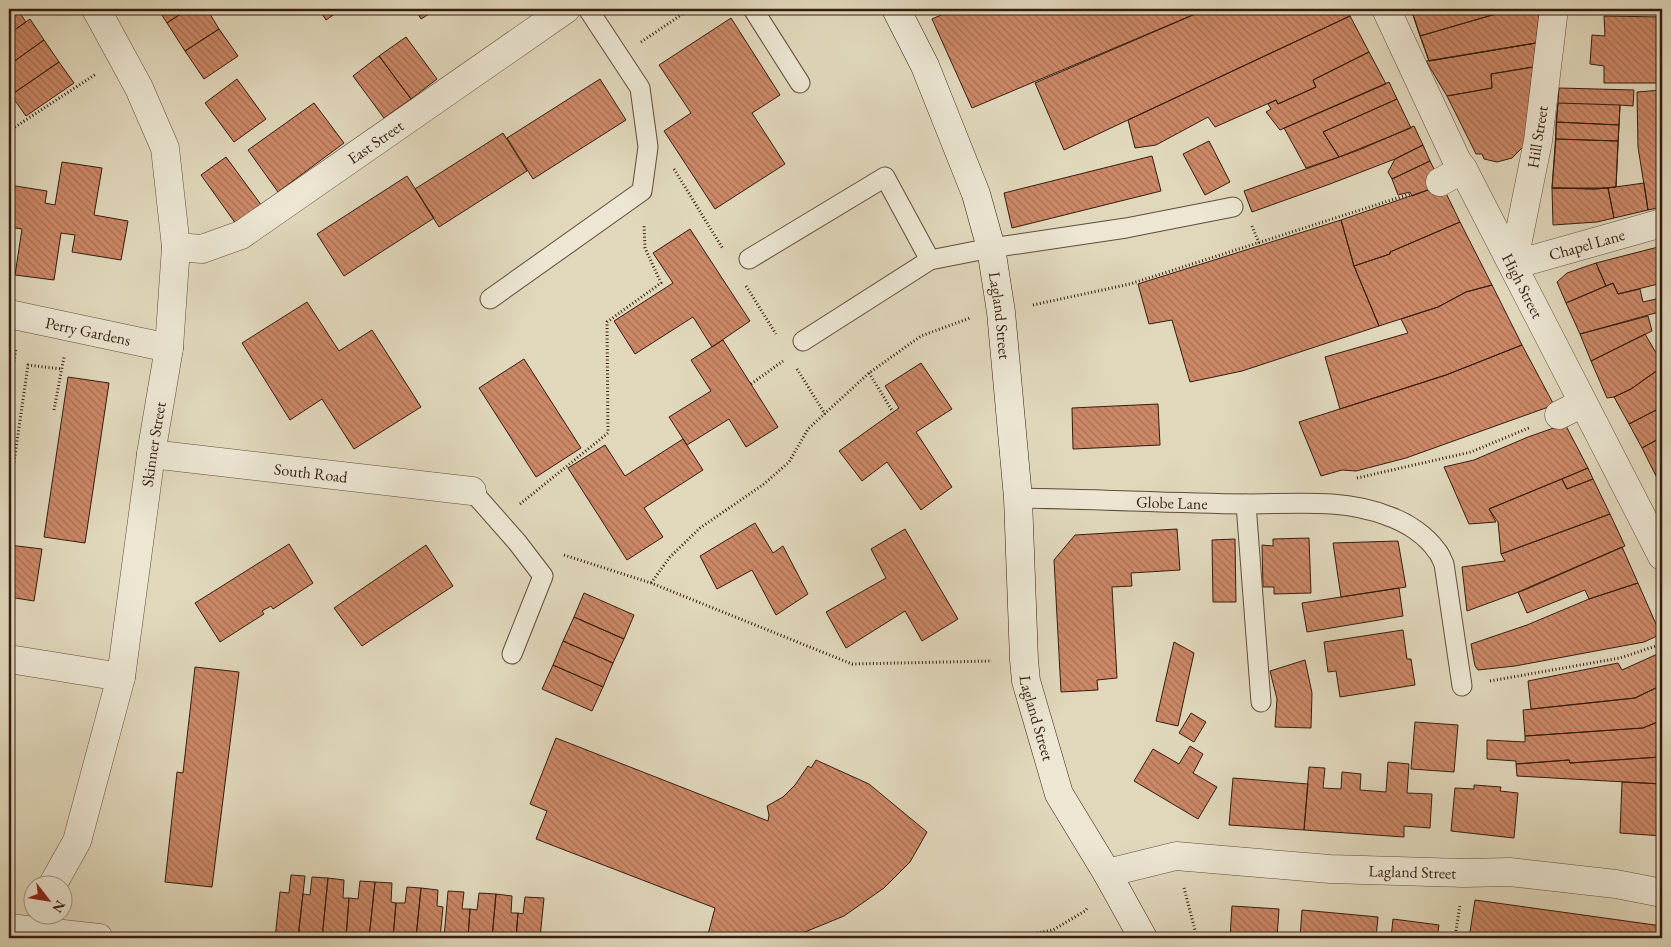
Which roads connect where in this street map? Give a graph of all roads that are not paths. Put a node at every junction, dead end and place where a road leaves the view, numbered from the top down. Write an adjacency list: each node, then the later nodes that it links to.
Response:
1 (96, 9): 11 (street, Skinner Street)
2 (566, 9): 11 (street, East Street)
3 (588, 9): 16 (lane)
4 (753, 9): 8 (lane)
5 (896, 9): 12 (street, Lagland Street)
6 (1386, 9): 15 (street, High Street)
7 (1554, 9): 15 (street, Hill Street)
8 (800, 83)
9 (1233, 207): 12 (lane)
10 (1662, 224): 15 (street, Chapel Lane)
11 (176, 247): 19 (street, Skinner Street)
12 (991, 248): 14 (lane); 24 (street, Lagland Street)
13 (749, 259): 14 (lane)
14 (930, 260): 18 (lane)
15 (1513, 265): 20 (street, High Street)
16 (490, 299)
17 (15, 316): 19 (street, Perry Gardens)
18 (803, 340)
19 (169, 348): 22 (street, Skinner Street)
20 (1584, 403): 21 (street); 26 (street, High Street)
21 (1559, 415)
22 (151, 454): 23 (street, South Road); 29 (street, Skinner Street)
23 (472, 491): 27 (lane)
24 (1018, 498): 25 (lane, Globe Lane); 32 (street, Lagland Street)
25 (1246, 504): 30 (lane, Globe Lane); 31 (lane)
26 (1662, 556)
27 (512, 654)
28 (9, 659): 29 (street)
29 (120, 677): 33 (street, Skinner Street)
30 (1462, 686)
31 (1261, 702)
32 (1107, 873): 34 (street, Lagland Street); 37 (street)
33 (59, 874)
34 (1662, 893)
35 (24, 928): 36 (street)
36 (99, 938)
37 (1143, 938)

